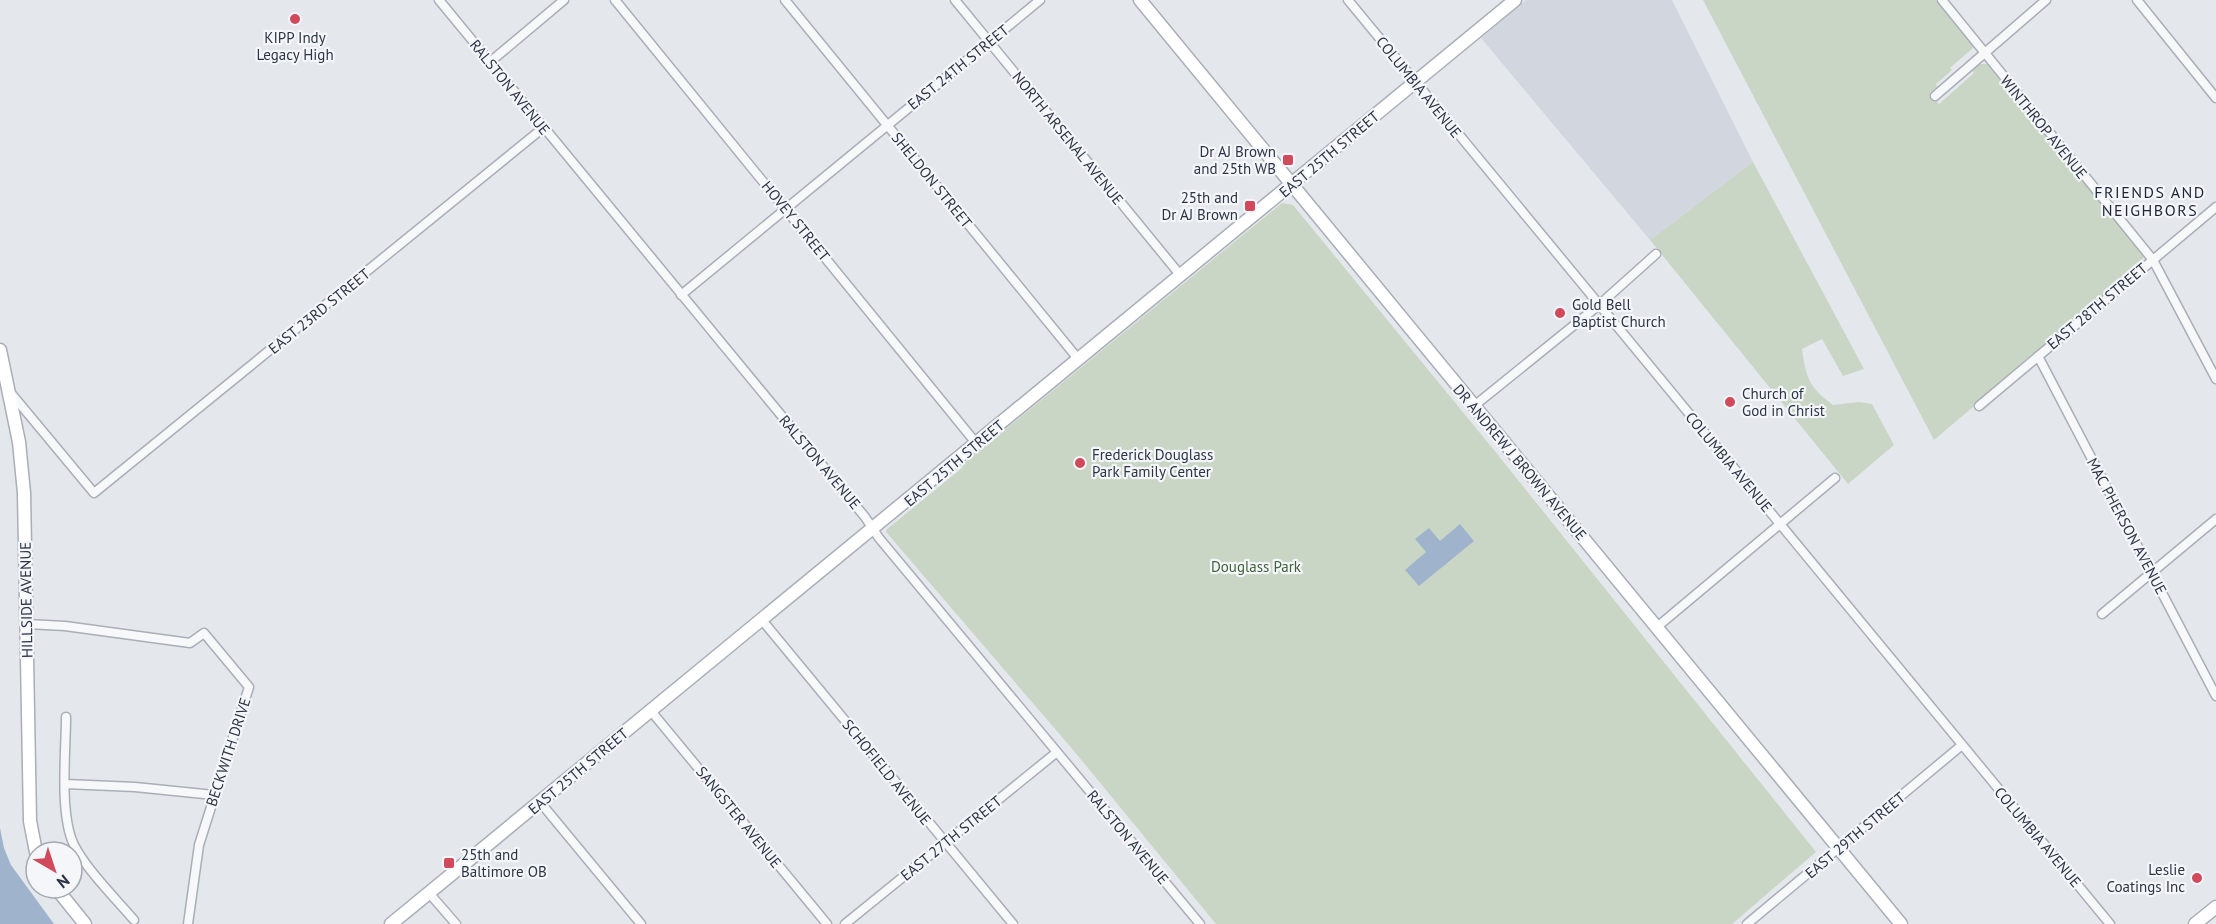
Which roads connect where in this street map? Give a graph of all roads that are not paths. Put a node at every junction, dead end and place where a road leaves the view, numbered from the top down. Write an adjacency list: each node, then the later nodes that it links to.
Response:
1 (439, 0): 15 (street, RALSTON AVENUE)
2 (564, 0): 15 (street)
3 (615, 0): 23 (street, HOVEY STREET)
4 (785, 0): 19 (street, SHELDON STREET)
5 (956, 0): 13 (street, NORTH ARSENAL AVENUE)
6 (1040, 0): 13 (street, EAST 24TH STREET)
7 (1140, 0): 21 (street, DR ANDREW J BROWN AVENUE)
8 (1348, 0): 16 (street, COLUMBIA AVENUE)
9 (1515, 0): 16 (street, EAST 25TH STREET)
10 (1942, 0): 14 (street, WINTHROP AVENUE)
11 (2046, 0): 14 (street)
12 (2137, 0): 18 (street)
13 (989, 41): 19 (street, EAST 24TH STREET); 26 (street, NORTH ARSENAL AVENUE)
14 (1984, 52): 17 (street); 25 (street, WINTHROP AVENUE)
15 (489, 62): 20 (street, RALSTON AVENUE)
16 (1416, 83): 21 (street, EAST 25TH STREET); 28 (street, COLUMBIA AVENUE)
17 (1935, 96)
18 (2216, 98)
19 (888, 125): 23 (street, EAST 24TH STREET); 31 (street, SHELDON STREET)
20 (543, 128): 27 (street, RALSTON AVENUE); 33 (street, EAST 23RD STREET)
21 (1291, 186): 26 (street, EAST 25TH STREET); 34 (street, DR ANDREW J BROWN AVENUE)
22 (2216, 207): 25 (street, EAST 28TH STREET)
23 (786, 209): 27 (street, EAST 24TH STREET); 36 (street, HOVEY STREET)
24 (1656, 254): 28 (street)
25 (2153, 260): 30 (street, EAST 28TH STREET); 32 (street, WINTHROP AVENUE)
26 (1181, 276): 31 (street, EAST 25TH STREET)
27 (681, 295): 40 (street, RALSTON AVENUE)
28 (1599, 305): 34 (street); 39 (street, COLUMBIA AVENUE)
29 (0, 350): 33 (street, HILLSIDE AVENUE)
30 (2038, 356): 35 (street, EAST 28TH STREET); 41 (street, MAC PHERSON AVENUE)
31 (1079, 360): 36 (street, EAST 25TH STREET)
32 (2216, 379)
33 (8, 389): 44 (street, HILLSIDE AVENUE)
34 (1474, 406): 45 (street, DR ANDREW J BROWN AVENUE)
35 (1979, 406)
36 (976, 443): 40 (street, EAST 25TH STREET)
37 (1835, 478): 39 (street)
38 (2216, 519): 41 (street)
39 (1780, 524): 45 (street); 49 (street, COLUMBIA AVENUE)
40 (873, 529): 43 (street, EAST 25TH STREET); 50 (street, RALSTON AVENUE)
41 (2151, 573): 42 (street); 46 (street, MAC PHERSON AVENUE)
42 (2102, 614)
43 (762, 620): 47 (street, EAST 25TH STREET); 55 (street, SCHOFIELD AVENUE)
44 (27, 624): 52 (street, BECKWITH DRIVE); 54 (street, HILLSIDE AVENUE)
45 (1657, 627): 56 (street, DR ANDREW J BROWN AVENUE)
46 (2216, 696)
47 (651, 711): 53 (street, EAST 25TH STREET); 66 (street, SANGSTER AVENUE)
48 (66, 717): 51 (street)
49 (1962, 745): 56 (street, EAST 29TH STREET); 72 (street, COLUMBIA AVENUE)
50 (1057, 752): 55 (street, EAST 27TH STREET); 69 (street, RALSTON AVENUE)
51 (66, 784): 52 (street); 60 (street)
52 (214, 795): 62 (street, BECKWITH DRIVE)
53 (540, 802): 57 (street, EAST 25TH STREET); 65 (street)
54 (34, 840)
55 (945, 843): 67 (street, EAST 27TH STREET); 68 (street, SCHOFIELD AVENUE)
56 (1839, 849): 70 (street, EAST 29TH STREET); 71 (street, DR ANDREW J BROWN AVENUE)
57 (429, 893): 63 (street, EAST 25TH STREET); 64 (street)
58 (66, 900): 61 (street)
59 (2216, 907): 73 (street)
60 (134, 920)
61 (85, 924)
62 (188, 924)
63 (391, 924)
64 (456, 924)
65 (641, 924)
66 (827, 924)
67 (845, 924)
68 (1013, 924)
69 (1200, 924)
70 (1746, 924)
71 (1901, 924)
72 (2110, 924)
73 (2195, 924)

